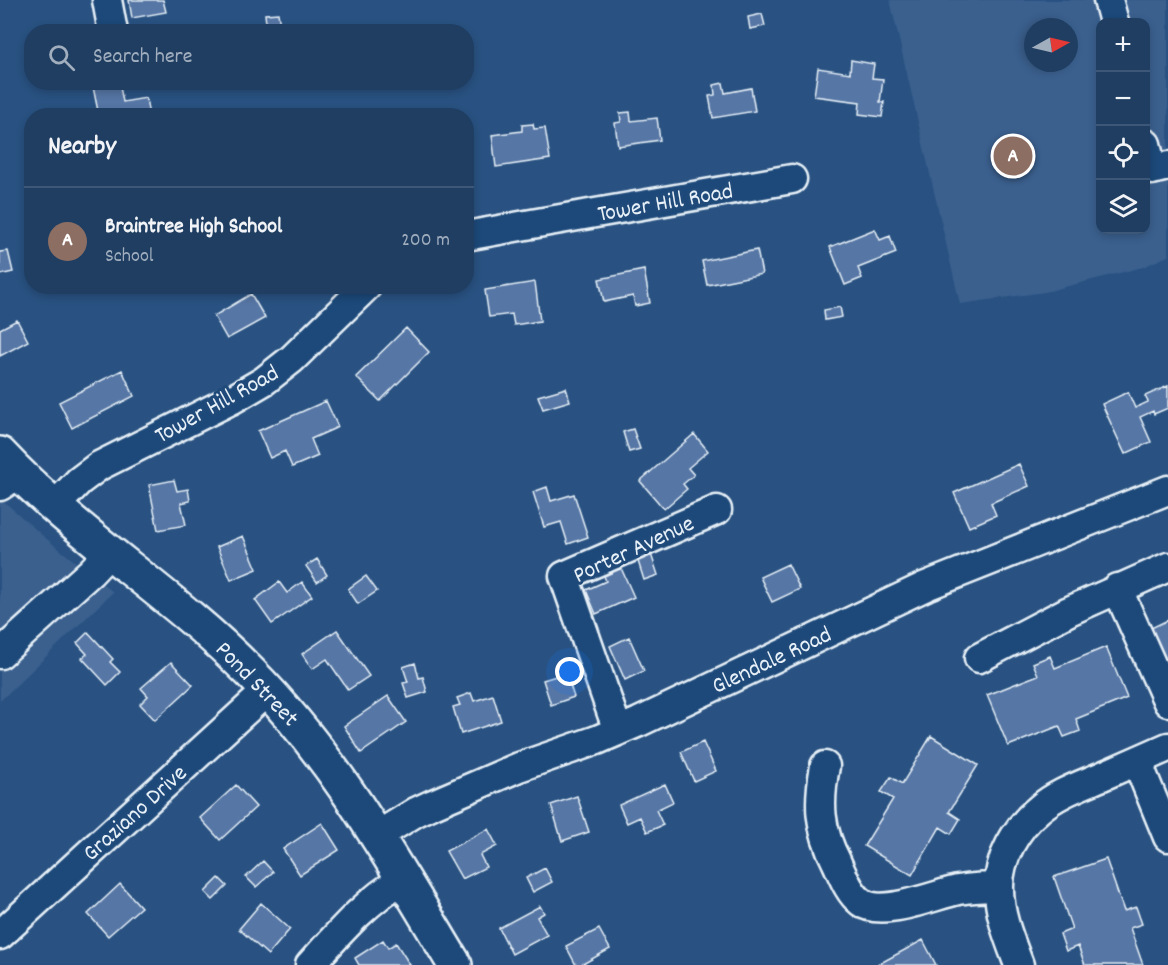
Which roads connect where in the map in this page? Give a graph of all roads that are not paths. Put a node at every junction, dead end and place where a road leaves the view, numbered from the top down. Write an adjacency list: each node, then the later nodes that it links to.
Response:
1 (107, 0): 4 (street)
2 (1108, 0): 3 (street)
3 (1113, 18)
4 (112, 24)
5 (1150, 161): 6 (street)
6 (1168, 166)
7 (792, 179): 8 (street, Tower Hill Road)
8 (474, 235)
9 (359, 294): 12 (street, Tower Hill Road)
10 (6, 471): 12 (main road, Pond Street)
11 (1168, 490): 21 (street, Glendale Road)
12 (55, 506): 14 (main road, Pond Street)
13 (717, 510): 21 (street, Porter Avenue)
14 (110, 552): 17 (street); 19 (main road, Pond Street)
15 (1168, 567): 16 (street)
16 (1117, 588): 18 (street); 20 (street)
17 (0, 654)
18 (979, 658)
19 (268, 690): 25 (main road, Pond Street); 29 (street, Graziano Drive)
20 (1168, 702)
21 (618, 731): 25 (street, Glendale Road)
22 (1168, 747): 23 (street)
23 (1137, 761): 26 (street); 28 (street)
24 (825, 766): 28 (street)
25 (377, 836): 27 (main road, Pond Street)
26 (1168, 837)
27 (403, 879): 30 (street); 31 (main road, Pond Street)
28 (999, 887): 32 (street)
29 (0, 935)
30 (310, 965)
31 (454, 965)
32 (1019, 965)

